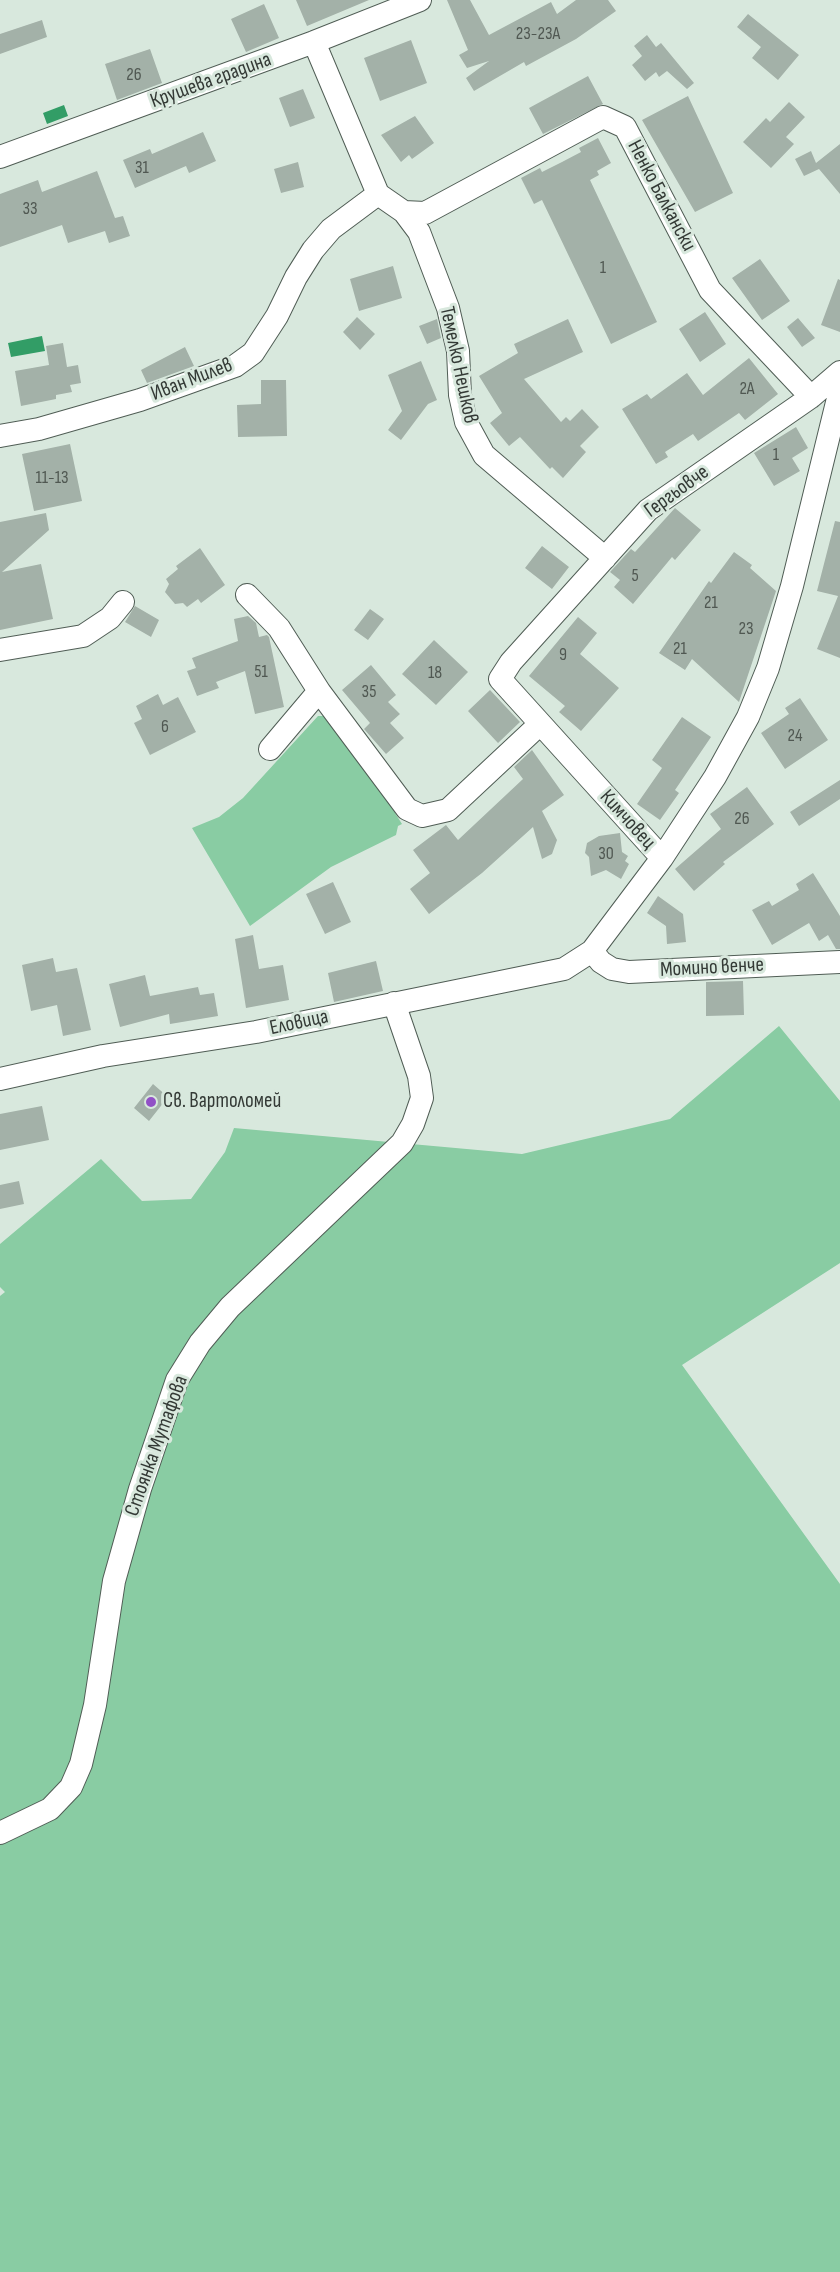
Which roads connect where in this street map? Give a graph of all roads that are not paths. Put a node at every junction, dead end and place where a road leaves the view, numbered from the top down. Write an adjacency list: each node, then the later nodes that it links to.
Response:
1 (420, 0): 2 (street, Крушева градина)
2 (314, 42): 3 (street, Крушева градина); 4 (street)
3 (0, 157)
4 (378, 194): 5 (street, Темелко Нешков); 9 (street, Иван Милев)
5 (404, 212): 8 (street, Ненко Балкански); 10 (street, Темелко Нешков)
6 (840, 372): 8 (street, Гергьовче)
7 (840, 390): 18 (street, Кимчовец)
8 (811, 398): 10 (street, Гергьовче)
9 (0, 436)
10 (605, 558): 14 (street, Гергьовче)
11 (247, 595): 15 (street)
12 (123, 602): 13 (street)
13 (0, 650)
14 (511, 662): 16 (street, Кимчовец)
15 (319, 691): 16 (street); 17 (street)
16 (540, 724): 18 (street, Кимчовец)
17 (270, 749)
18 (662, 858): 19 (street)
19 (592, 951): 20 (street, Момино венче); 21 (street, Еловица)
20 (840, 962)
21 (394, 1003): 22 (street, Еловица); 23 (street, Стоянка Мутафова)
22 (0, 1079)
23 (0, 1833)

